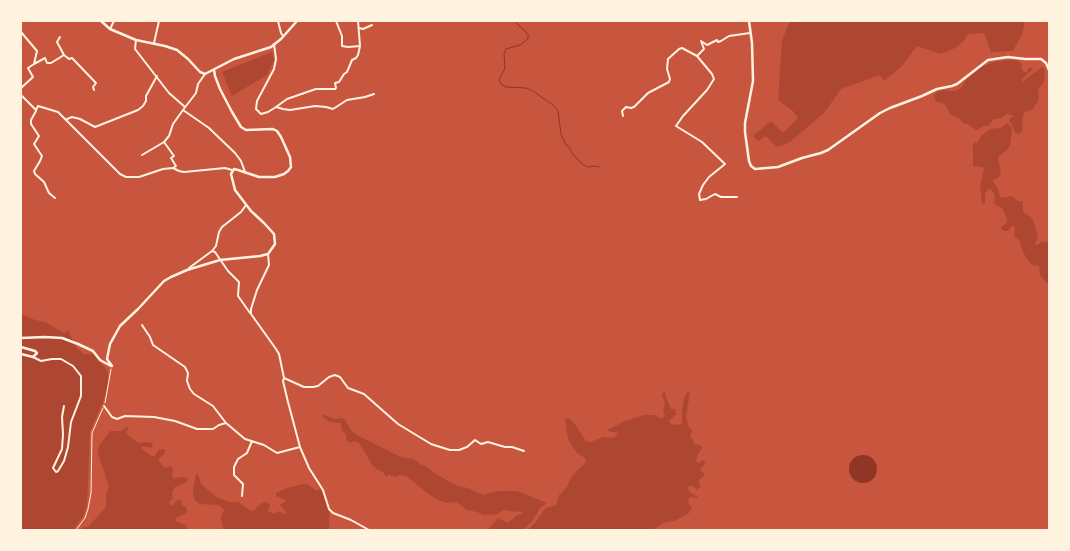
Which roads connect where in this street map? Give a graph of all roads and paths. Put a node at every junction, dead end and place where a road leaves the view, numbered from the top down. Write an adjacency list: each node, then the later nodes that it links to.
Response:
1 (101, 21): 11 (main road)
2 (114, 21): 11 (street)
3 (159, 21): 17 (street)
4 (278, 21): 14 (street)
5 (296, 21): 14 (main road)
6 (336, 21): 19 (street)
7 (358, 21): 10 (street)
8 (749, 21): 13 (main road)
9 (372, 25): 10 (street)
10 (359, 28): 19 (street)
11 (110, 29): 16 (main road)
12 (21, 32): 22 (street)
13 (750, 33): 21 (street); 24 (main road)
14 (283, 36): 18 (main road)
15 (60, 37): 20 (street)
16 (136, 40): 17 (main road); 26 (street)
17 (154, 44): 25 (main road)
18 (274, 44): 23 (main road); 32 (street)
19 (360, 46): 32 (street)
20 (64, 55): 22 (street); 28 (street)
21 (697, 56): 35 (street); 42 (street)
22 (34, 64): 27 (street)
23 (214, 70): 25 (main road); 41 (main road)
24 (1049, 70)
25 (205, 74): 31 (street)
26 (157, 76): 31 (street); 36 (street)
27 (21, 88)
28 (94, 90)
29 (374, 94): 32 (street)
30 (21, 95): 33 (street)
31 (185, 107): 34 (street)
32 (276, 107)
33 (36, 110): 36 (street); 43 (street)
34 (183, 110): 37 (street); 41 (street)
35 (623, 116)
36 (66, 119): 39 (street)
37 (164, 142): 38 (street); 39 (street)
38 (142, 155)
39 (173, 168): 40 (street)
40 (232, 170): 41 (main road); 44 (main road)
41 (245, 172)
42 (737, 197)
43 (55, 198)
44 (246, 205): 45 (street); 46 (main road)
45 (212, 251): 47 (street); 48 (street)
46 (268, 254): 47 (main road); 49 (street)
47 (220, 260): 48 (main road); 49 (street)
48 (187, 270): 55 (main road)
49 (251, 314): 56 (street)
50 (142, 325): 59 (street)
51 (21, 338): 55 (main road)
52 (21, 347): 54 (main road)
53 (21, 354): 54 (main road)
54 (33, 357): 57 (street)
55 (112, 366): 58 (path)
56 (284, 378): 61 (street); 62 (street)
57 (64, 406)
58 (104, 406): 59 (street); 64 (path)
59 (226, 423): 60 (street)
60 (252, 441): 61 (street); 63 (street)
61 (300, 447): 65 (street)
62 (524, 451)
63 (242, 496)
64 (76, 530)
65 (369, 530)

